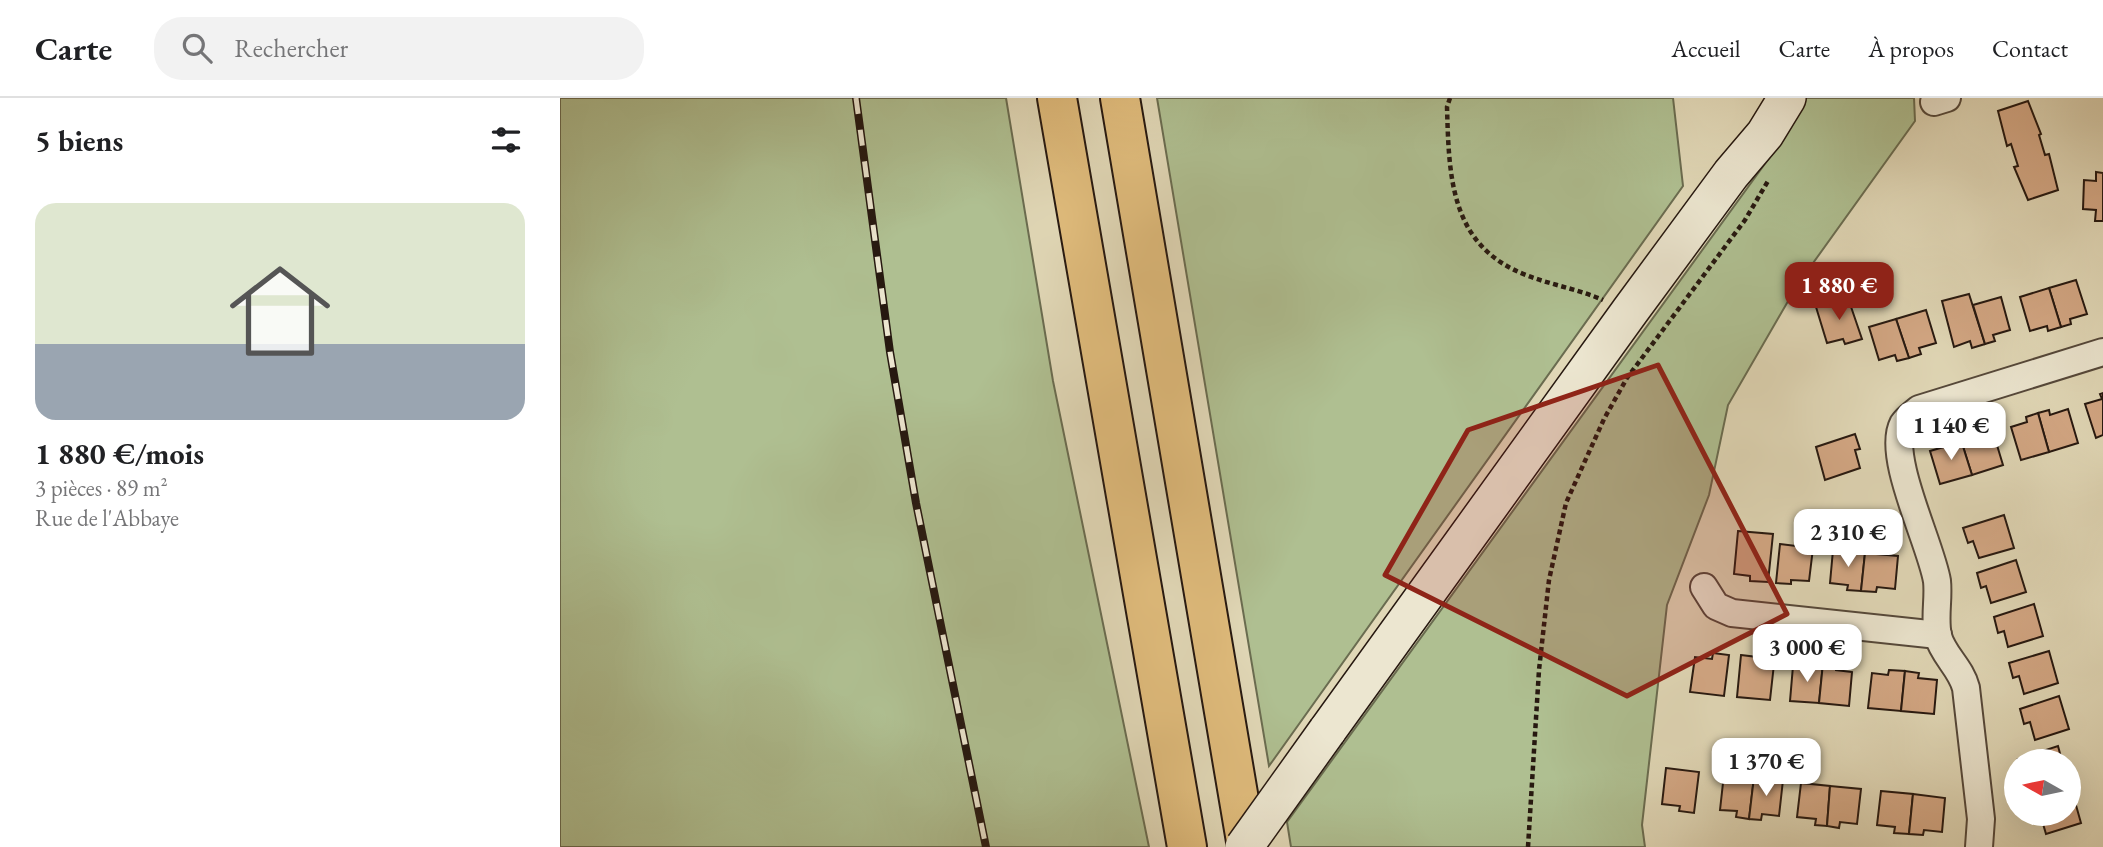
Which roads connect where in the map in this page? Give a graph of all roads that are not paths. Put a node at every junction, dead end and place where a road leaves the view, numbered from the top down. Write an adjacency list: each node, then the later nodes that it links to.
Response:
1 (1057, 98): 9 (highway)
2 (1120, 98): 10 (highway)
3 (1759, 98): 5 (street)
4 (1787, 98): 5 (street)
5 (1731, 174): 10 (street, bridge)
6 (2103, 352): 8 (street)
7 (1704, 587): 8 (street)
8 (1938, 635): 11 (street)
9 (1187, 847)
10 (1245, 847)
11 (1979, 847)

